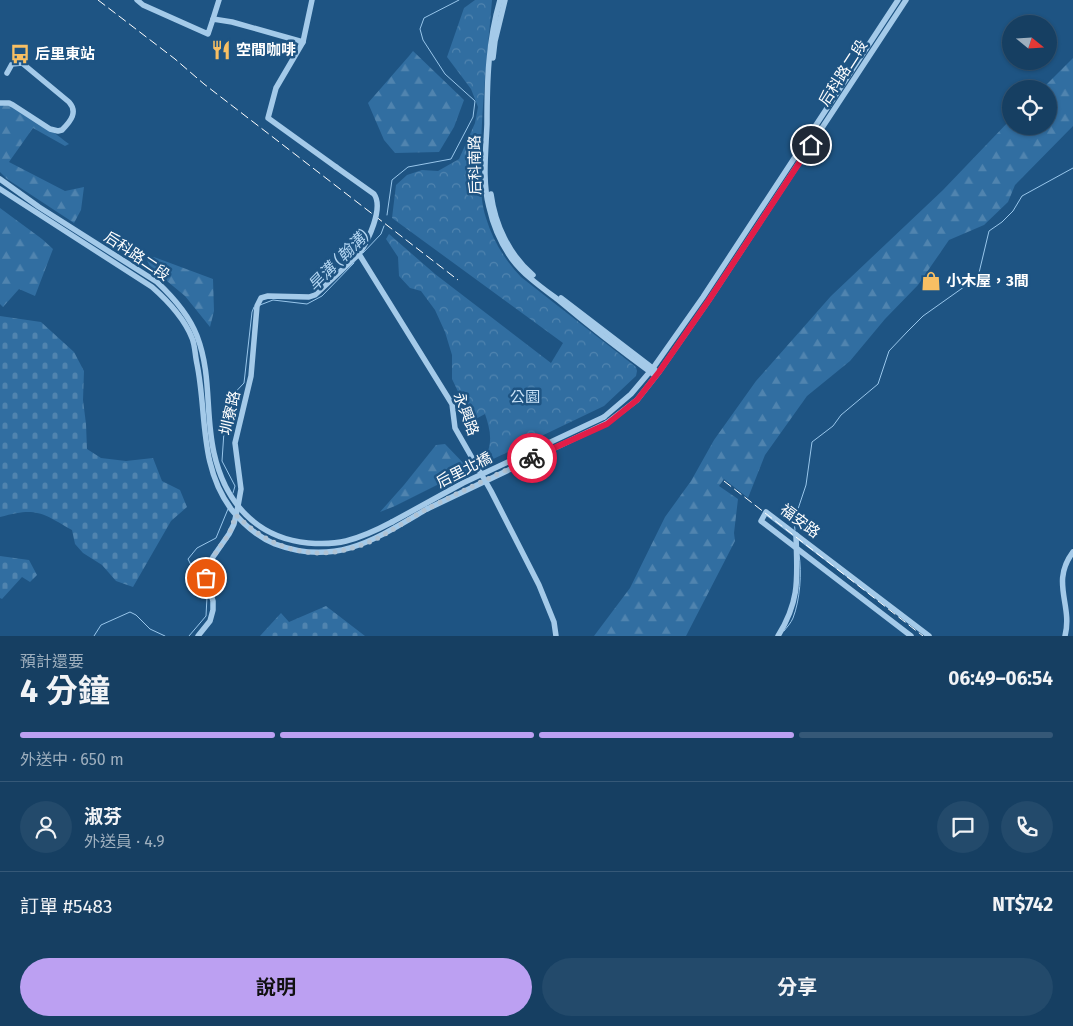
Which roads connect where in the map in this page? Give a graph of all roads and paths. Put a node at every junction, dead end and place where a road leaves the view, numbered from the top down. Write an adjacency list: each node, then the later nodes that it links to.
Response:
1 (138, 0): 8 (street)
2 (219, 0): 8 (street)
3 (312, 0): 9 (street)
4 (500, 0): 19 (street, 后科南路)
5 (505, 0): 19 (street, 后科南路)
6 (898, 0): 12 (street, 后科路二段)
7 (906, 0): 13 (street, 后科路二段)
8 (213, 19): 9 (street)
9 (303, 42): 18 (street, 圳寮路, bridge)
10 (7, 73): 11 (street)
11 (0, 103)
12 (825, 110): 13 (street); 16 (street, 后科路二段)
13 (832, 114): 17 (street, 后科路二段)
14 (0, 179): 24 (street, 后科路二段)
15 (0, 189): 24 (street, 后科路二段)
16 (743, 235): 17 (street); 20 (street, 后科路二段)
17 (750, 238): 21 (street, 后科路二段)
18 (359, 254): 25 (street, 圳寮路); 31 (street, 永興路)
19 (597, 329): 20 (street, 后科南路)
20 (652, 370): 21 (street, 后科南路); 22 (street, 后科路二段)
21 (658, 374): 23 (street, 后科路二段)
22 (604, 417): 25 (street, 后里北橋, bridge)
23 (607, 424): 26 (street, 后里北橋, bridge)
24 (210, 453): 25 (street); 26 (street)
25 (238, 506): 26 (street, 圳寮路)
26 (236, 515): 30 (street, 圳寮路)
27 (796, 535): 28 (street); 28 (street, 福安路); 34 (street, 福安路)
28 (796, 548): 32 (street); 33 (street, 福安路)
29 (1073, 552): 35 (street)
30 (198, 636)
31 (556, 636)
32 (778, 636)
33 (911, 636)
34 (930, 636)
35 (1064, 636)

